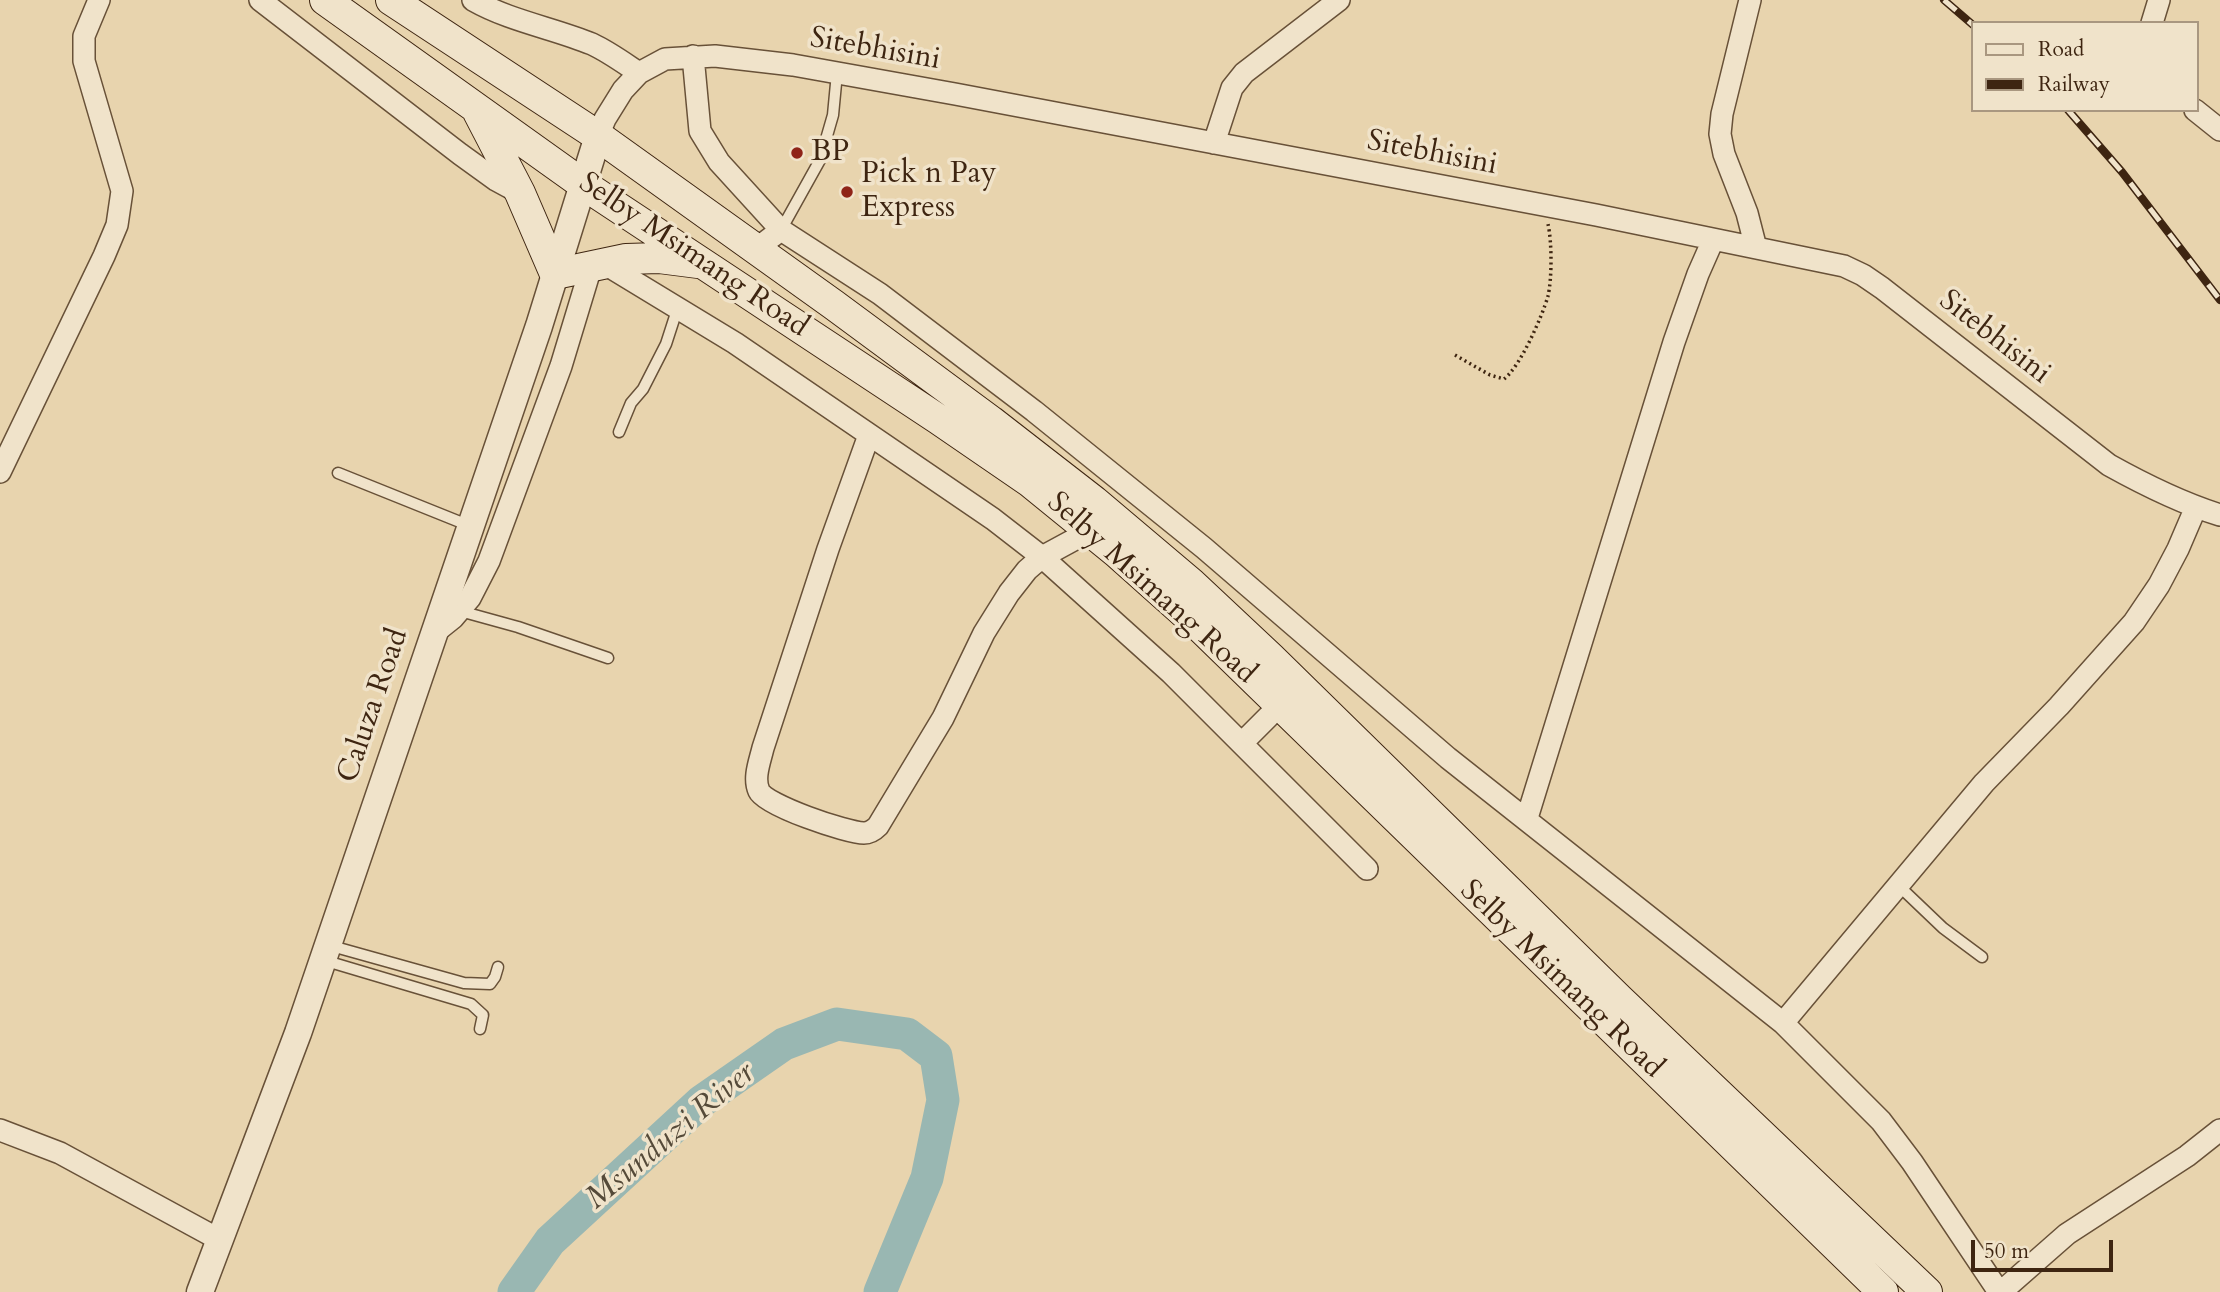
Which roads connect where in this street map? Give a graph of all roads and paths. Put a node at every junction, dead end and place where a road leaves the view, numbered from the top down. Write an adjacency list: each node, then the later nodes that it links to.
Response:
1 (99, 0): 32 (street)
2 (260, 0): 19 (street)
3 (325, 0): 13 (main road, Selby Msimang Road)
4 (391, 0): 16 (main road, Selby Msimang Road)
5 (473, 0): 11 (street)
6 (1339, 0): 17 (street)
7 (1750, 0): 23 (street)
8 (2159, 0): 9 (street)
9 (2153, 21)
10 (693, 56): 11 (street, Sitebhisini); 12 (street, Sitebhisini); 21 (street)
11 (639, 73): 16 (street, Sitebhisini)
12 (837, 73): 17 (street, Sitebhisini); 21 (lane)
13 (477, 109): 18 (main road, Selby Msimang Road); 19 (main road)
14 (2197, 112): 15 (street)
15 (2220, 131)
16 (598, 136): 18 (street, Caluza Road); 24 (main road, Selby Msimang Road)
17 (1214, 143): 20 (street, Sitebhisini)
18 (584, 185): 25 (main road, Selby Msimang Road); 27 (street, Caluza Road)
19 (520, 193): 27 (main road)
20 (1544, 205): 22 (street, Sitebhisini); 29 (path)
21 (781, 230): 24 (street); 44 (street)
22 (1713, 240): 23 (street, Sitebhisini); 44 (street)
23 (1756, 248): 34 (street, Sitebhisini)
24 (756, 249): 57 (main road, Selby Msimang Road)
25 (702, 263): 26 (main road); 37 (main road, Selby Msimang Road)
26 (598, 266): 27 (main road); 28 (street); 39 (street)
27 (555, 274): 36 (street, Caluza Road)
28 (678, 307): 30 (lane); 31 (street)
29 (1455, 355)
30 (619, 432)
31 (869, 435): 38 (street); 38 (street)
32 (0, 472)
33 (338, 473): 36 (lane)
34 (2196, 507): 35 (street, Sitebhisini); 46 (street)
35 (2220, 515)
36 (470, 526): 40 (street, Caluza Road)
37 (1090, 531): 38 (street); 42 (main road, Selby Msimang Road)
38 (1042, 557): 43 (street)
39 (460, 611): 40 (street); 41 (lane)
40 (433, 634): 47 (street, Caluza Road)
41 (608, 658)
42 (1280, 705): 43 (street); 56 (main road, Selby Msimang Road)
43 (1242, 743): 45 (street)
44 (1527, 818): 50 (street)
45 (1367, 869)
46 (1899, 886): 48 (lane); 50 (street)
47 (325, 953): 49 (lane); 51 (lane); 54 (street, Caluza Road)
48 (1982, 957)
49 (498, 967)
50 (1783, 1023): 58 (street)
51 (480, 1029)
52 (0, 1130): 54 (street)
53 (2220, 1130): 58 (street)
54 (220, 1240): 55 (street, Caluza Road)
55 (202, 1287)
56 (1884, 1292)
57 (1927, 1292)
58 (2000, 1292)

